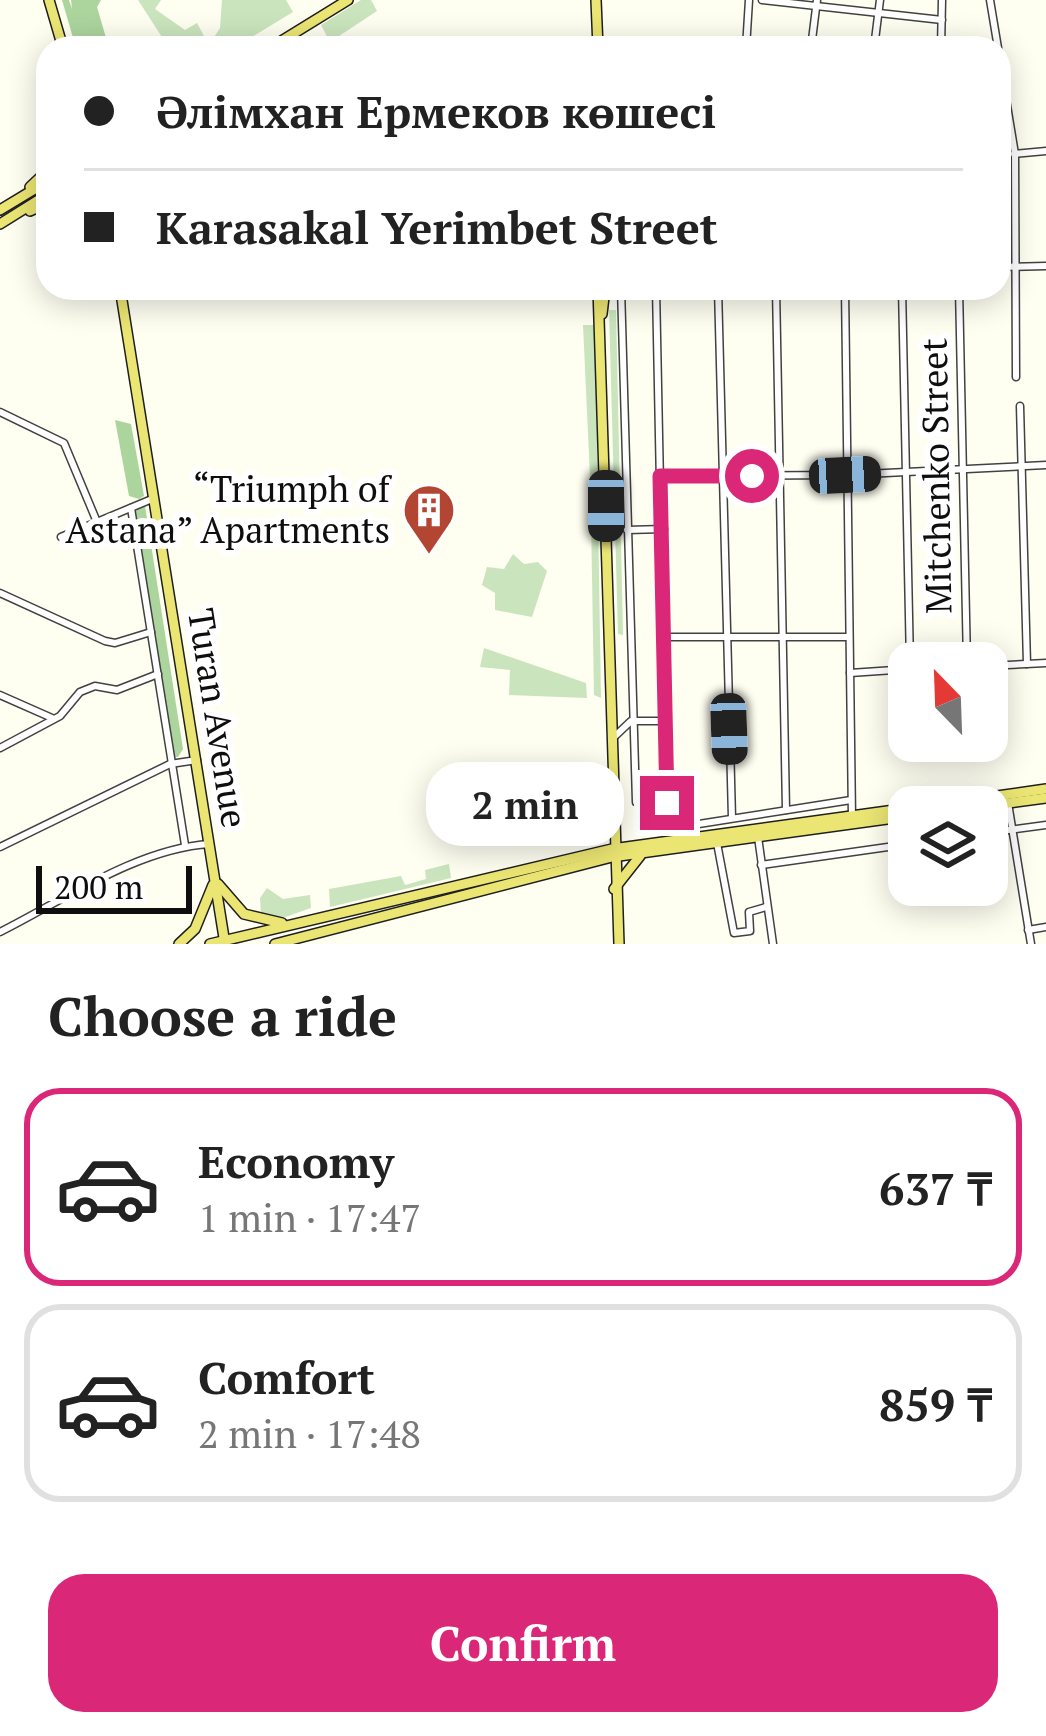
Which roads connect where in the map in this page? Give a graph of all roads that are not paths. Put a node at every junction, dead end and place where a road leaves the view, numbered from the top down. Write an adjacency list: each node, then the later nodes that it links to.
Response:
1 (49, 0): 12 (main road)
2 (347, 0): 13 (main road)
3 (596, 0): 14 (main road)
4 (749, 0): 15 (street)
5 (762, 0): 9 (street)
6 (880, 0): 10 (street)
7 (942, 0): 11 (street)
8 (990, 0): 19 (street)
9 (816, 4): 10 (street); 16 (street)
10 (878, 14): 11 (street); 17 (street)
11 (942, 20): 18 (street)
12 (60, 36)
13 (289, 36)
14 (598, 36)
15 (747, 36)
16 (812, 36)
17 (875, 36)
18 (941, 36)
19 (996, 36)
20 (1011, 135): 22 (street)
21 (1046, 151): 22 (street)
22 (1014, 154): 30 (street)
23 (36, 181): 26 (main road)
24 (36, 188): 26 (main road)
25 (36, 200): 28 (main road)
26 (15, 201): 28 (main road)
27 (36, 207): 28 (main road)
28 (1, 219)
29 (1046, 266): 30 (street)
30 (1014, 267): 40 (street)
31 (122, 300): 51 (main road, Turan Avenue)
32 (601, 300): 75 (main road)
33 (621, 300): 55 (street)
34 (656, 300): 49 (street)
35 (718, 300): 47 (street)
36 (776, 300): 50 (street)
37 (845, 300): 48 (street)
38 (902, 300): 46 (street)
39 (959, 300): 45 (street, Mitchenko Street)
40 (1016, 377)
41 (1020, 406): 44 (street)
42 (0, 412): 53 (street)
43 (1046, 465): 44 (street)
44 (1022, 467): 45 (street); 66 (street)
45 (963, 470): 46 (street); 64 (street, Mitchenko Street)
46 (905, 472): 48 (street); 63 (street)
47 (723, 475): 49 (street); 50 (street); 61 (street)
48 (845, 475): 50 (street); 60 (street)
49 (660, 476): 54 (street)
50 (781, 476): 62 (street)
51 (156, 498): 52 (street); 77 (main road, Turan Avenue)
52 (131, 508): 53 (street); 58 (street)
53 (97, 522): 56 (street)
54 (664, 529): 55 (street); 59 (street)
55 (627, 530): 73 (street)
56 (62, 537)
57 (0, 593): 58 (street)
58 (151, 632): 70 (street)
59 (662, 637): 61 (street); 74 (street)
60 (848, 637): 62 (street); 69 (street)
61 (726, 638): 62 (street); 86 (street)
62 (786, 638): 84 (street)
63 (909, 642)
64 (967, 642)
65 (1046, 662): 66 (street)
66 (1027, 664): 67 (street)
67 (1008, 665)
68 (888, 669): 69 (street)
69 (850, 673): 81 (street)
70 (158, 674): 72 (street); 78 (street)
71 (0, 695): 72 (street)
72 (52, 718): 76 (street)
73 (631, 721): 74 (street); 75 (street); 82 (street)
74 (663, 721): 82 (street)
75 (610, 741): 97 (main road)
76 (0, 748)
77 (197, 760): 78 (street); 93 (main road, Turan Avenue)
78 (170, 764): 94 (street); 95 (street)
79 (1046, 793): 80 (main road); 83 (main road)
80 (1008, 798)
81 (851, 800): 84 (street); 87 (street)
82 (667, 803): 86 (street)
83 (1008, 803): 90 (street)
84 (786, 810): 86 (street)
85 (888, 814): 87 (main road)
86 (732, 819)
87 (852, 820): 91 (main road); 97 (main road)
88 (1046, 825): 90 (street)
89 (1008, 830): 90 (street)
90 (1012, 830): 105 (street)
91 (758, 837): 92 (main road); 99 (street)
92 (717, 843): 98 (main road); 102 (street)
93 (210, 844): 94 (street); 100 (main road, Turan Avenue)
94 (185, 845): 106 (street)
95 (0, 847)
96 (888, 847): 99 (street)
97 (612, 853): 98 (main road); 101 (main road); 103 (main road); 108 (main road)
98 (645, 853): 101 (main road)
99 (761, 865): 102 (street)
100 (215, 880): 103 (main road); 107 (main road, Turan Avenue); 109 (main road)
101 (614, 890): 111 (main road)
102 (766, 907): 112 (street)
103 (300, 922): 107 (main road)
104 (1046, 927): 105 (street)
105 (1028, 930): 113 (street)
106 (0, 932)
107 (225, 942): 110 (main road)
108 (282, 943)
109 (179, 944)
110 (210, 944)
111 (619, 944)
112 (773, 944)
113 (1031, 944)

